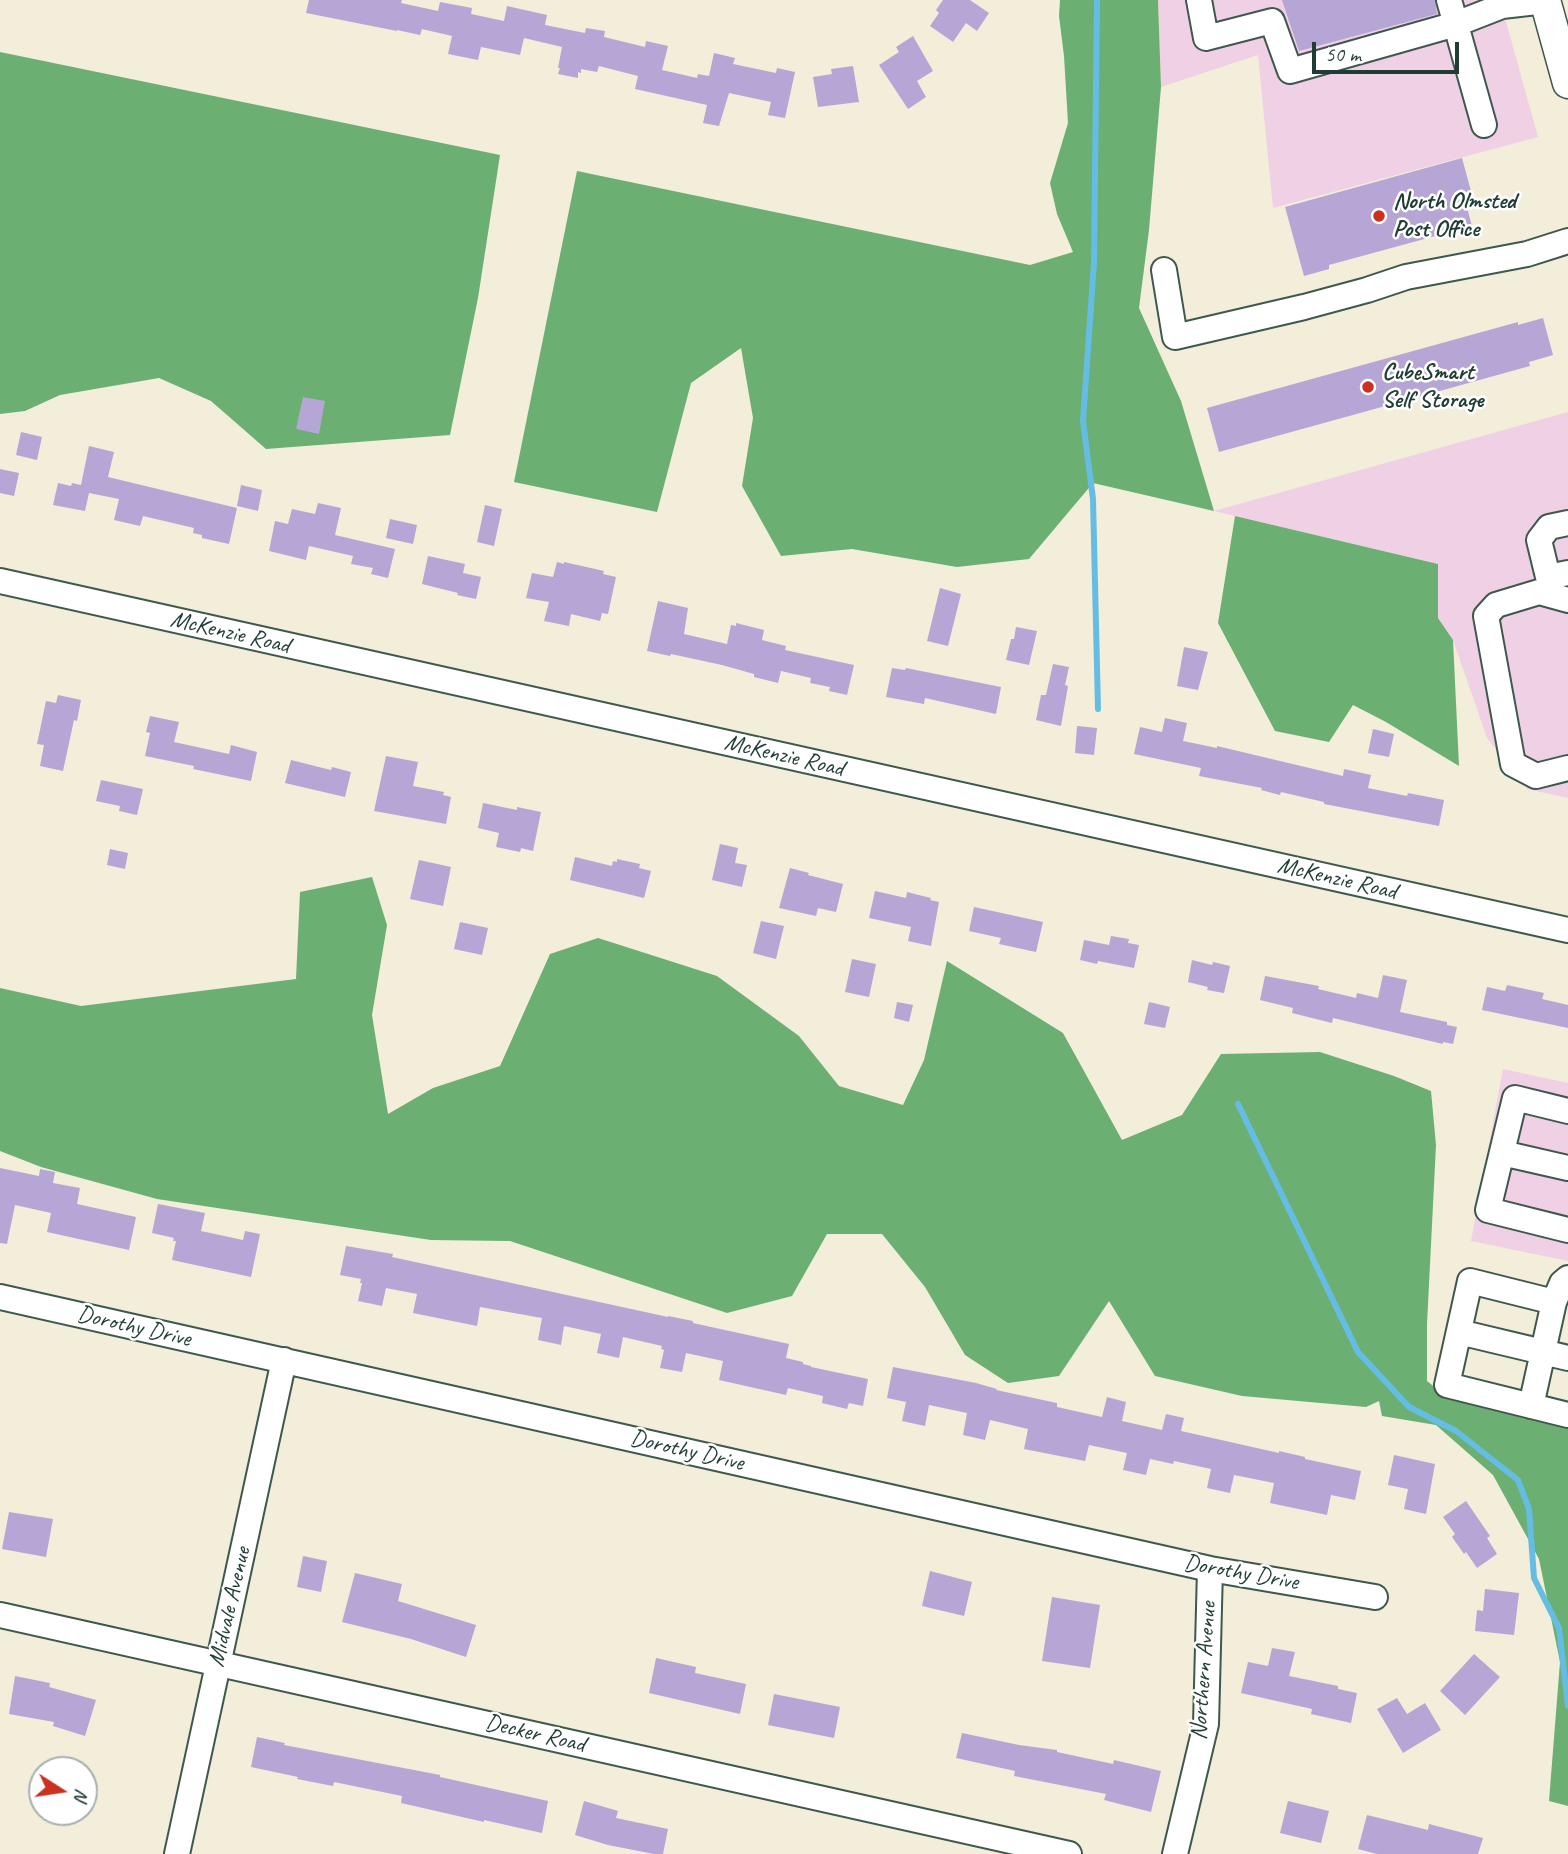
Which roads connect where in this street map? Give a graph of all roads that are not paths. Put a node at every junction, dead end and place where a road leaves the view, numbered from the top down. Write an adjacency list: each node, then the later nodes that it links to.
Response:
1 (1199, 0): 4 (street)
2 (1449, 0): 4 (street)
3 (1553, 12): 4 (street); 5 (main road)
4 (1456, 24): 6 (street)
5 (1568, 83)
6 (1484, 125)
7 (1568, 241): 8 (street)
8 (1164, 270)
9 (1568, 523): 10 (street)
10 (1558, 575)
11 (0, 581): 14 (street, McKenzie Road)
12 (1568, 600): 13 (street)
13 (1568, 768)
14 (1568, 930)
15 (1568, 1111): 16 (street)
16 (1502, 1153): 17 (street); 18 (street)
17 (1568, 1168)
18 (1568, 1230)
19 (1568, 1278): 21 (street)
20 (0, 1297): 25 (street, Dorothy Drive)
21 (1554, 1302): 22 (street); 23 (street)
22 (1459, 1332): 23 (street); 26 (street)
23 (1543, 1352): 24 (street); 26 (street)
24 (1568, 1358)
25 (284, 1360): 28 (street, Dorothy Drive); 31 (street, Midvale Avenue)
26 (1531, 1406): 27 (street)
27 (1568, 1415)
28 (1210, 1569): 29 (street, Dorothy Drive); 34 (street, Northern Avenue)
29 (1376, 1597)
30 (0, 1615): 31 (street, Decker Road)
31 (218, 1663): 32 (street, Midvale Avenue); 33 (street, Decker Road)
32 (177, 1854)
33 (1069, 1854)
34 (1175, 1854)

